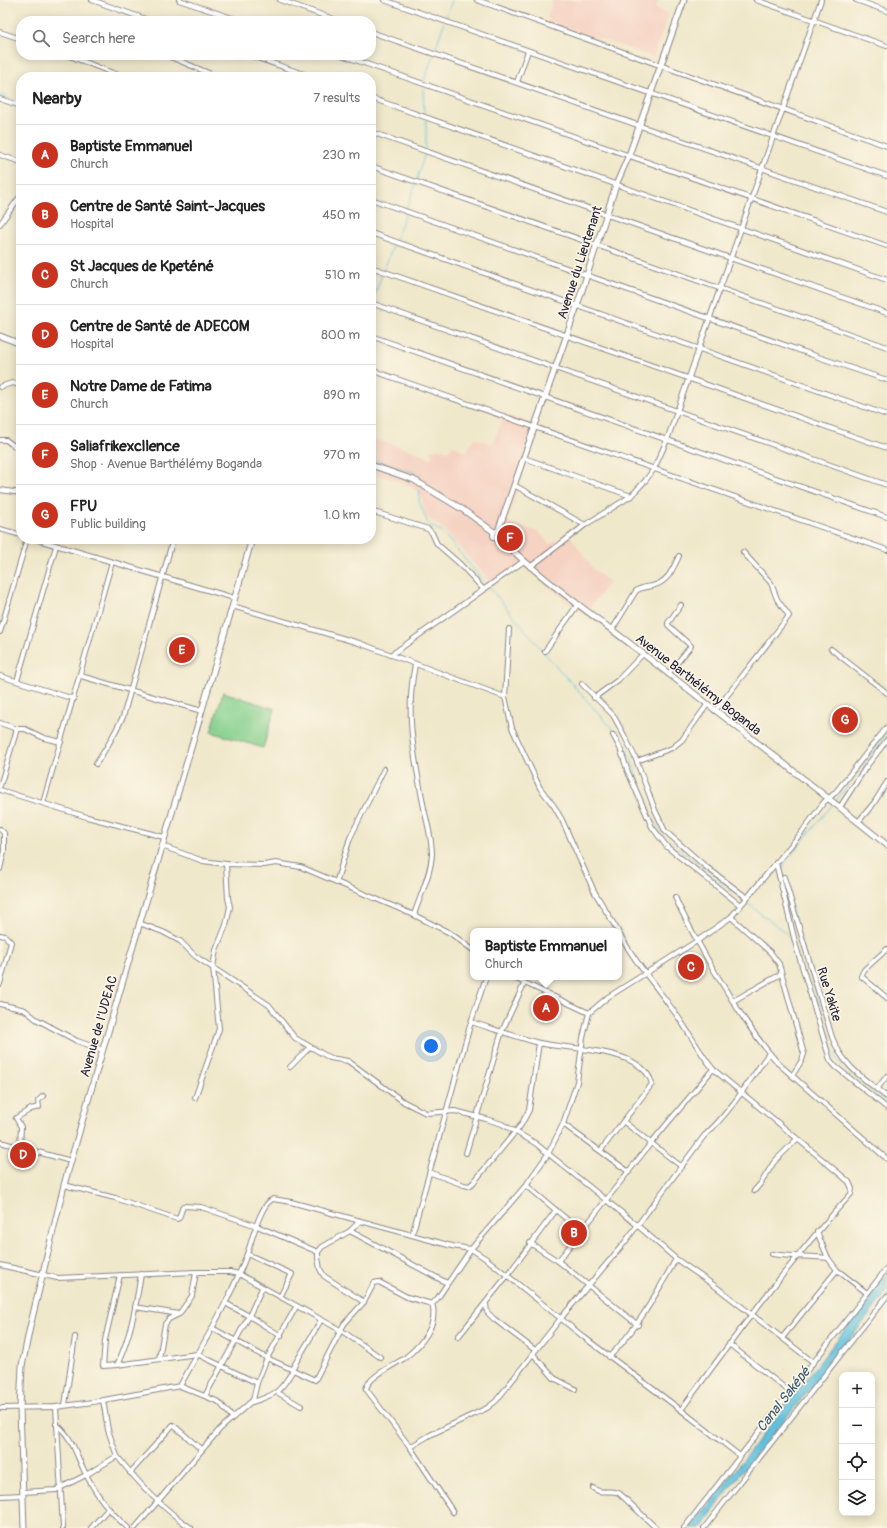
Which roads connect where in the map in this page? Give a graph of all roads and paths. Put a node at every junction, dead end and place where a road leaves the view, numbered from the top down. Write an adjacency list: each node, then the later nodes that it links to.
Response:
1 (92, 0): 10 (street)
2 (179, 0): 13 (street)
3 (280, 0): 14 (street)
4 (384, 0): 20 (street)
5 (476, 0): 25 (street)
6 (684, 0): 25 (main road, Avenue du Lieutenant)
7 (756, 0): 15 (street)
8 (821, 0): 15 (street)
9 (856, 0): 11 (street)
10 (104, 2): 12 (street)
11 (887, 11)
12 (139, 16)
13 (226, 16)
14 (325, 16)
15 (814, 20): 19 (street); 34 (street)
16 (0, 32): 18 (street)
17 (376, 34): 29 (street)
18 (16, 37)
19 (887, 46)
20 (528, 51): 29 (street); 30 (street)
21 (80, 60): 26 (street)
22 (178, 60): 27 (street)
23 (263, 60): 28 (street)
24 (355, 60): 40 (street)
25 (660, 66): 30 (main road, Avenue du Lieutenant); 34 (street)
26 (111, 72)
27 (206, 72)
28 (298, 72)
29 (517, 82): 35 (street)
30 (651, 94): 35 (main road, Avenue du Lieutenant); 37 (street)
31 (0, 99): 33 (street)
32 (376, 100): 45 (street)
33 (16, 104)
34 (785, 108): 37 (street); 38 (street)
35 (639, 127): 40 (main road, Avenue du Lieutenant); 43 (street)
36 (376, 134): 50 (street)
37 (774, 137): 43 (street); 44 (street)
38 (887, 146)
39 (0, 155): 41 (street)
40 (629, 155): 45 (main road, Avenue du Lieutenant); 46 (street)
41 (16, 160)
42 (376, 168): 54 (street)
43 (763, 169): 46 (street); 49 (street)
44 (887, 176)
45 (616, 185): 50 (main road, Avenue du Lieutenant); 52 (street)
46 (752, 198): 52 (street); 55 (street)
47 (376, 201): 58 (street)
48 (16, 202): 51 (street)
49 (887, 212)
50 (607, 215): 54 (main road, Avenue du Lieutenant); 56 (street)
51 (0, 224)
52 (742, 228): 56 (street); 59 (street)
53 (376, 235): 62 (street)
54 (597, 245): 58 (main road, Avenue du Lieutenant); 60 (street)
55 (887, 246)
56 (730, 257): 60 (street); 63 (street)
57 (376, 269): 66 (street)
58 (587, 275): 62 (main road, Avenue du Lieutenant); 64 (street)
59 (887, 280)
60 (720, 288): 64 (street); 69 (street)
61 (376, 305): 71 (street)
62 (577, 306): 66 (main road, Avenue du Lieutenant); 70 (street)
63 (887, 313)
64 (710, 318): 70 (street); 74 (street)
65 (0, 336): 68 (main road)
66 (566, 336): 71 (main road, Avenue du Lieutenant); 73 (street)
67 (376, 338): 77 (street)
68 (16, 342)
69 (887, 347)
70 (698, 348): 73 (street); 79 (street)
71 (555, 367): 77 (main road, Avenue du Lieutenant); 78 (street)
72 (376, 372): 80 (street)
73 (688, 379): 78 (street); 84 (street)
74 (887, 380)
75 (16, 383): 76 (street)
76 (0, 387)
77 (544, 398): 80 (main road, Avenue du Lieutenant); 82 (street)
78 (677, 410): 82 (street); 89 (street)
79 (887, 415)
80 (534, 427): 85 (main road, Avenue du Lieutenant); 87 (street)
81 (0, 440): 83 (street)
82 (667, 440): 87 (street); 94 (street)
83 (16, 447)
84 (887, 448)
85 (524, 458): 88 (main road, Avenue du Lieutenant); 92 (street)
86 (376, 468): 97 (main road)
87 (654, 468): 92 (street); 104 (street)
88 (514, 484): 95 (street); 97 (main road, Avenue du Lieutenant)
89 (887, 485)
90 (0, 490): 91 (street)
91 (16, 492)
92 (630, 496): 95 (street)
93 (376, 513): 111 (street)
94 (887, 517)
95 (585, 525): 109 (street)
96 (0, 529): 98 (street)
97 (496, 532): 107 (main road, Avenue Barthélémy Boganda)
98 (16, 534)
99 (26, 544): 118 (street)
100 (50, 544): 103 (street)
101 (172, 544): 110 (street)
102 (250, 544): 112 (main road, Avenue de I'UDEAC)
103 (56, 546): 108 (street); 127 (street)
104 (887, 550)
105 (743, 552): 136 (street)
106 (679, 556): 117 (street)
107 (524, 561): 109 (main road, Avenue Barthélémy Boganda); 111 (street)
108 (112, 562): 110 (street); 126 (street)
109 (530, 567): 113 (main road, Avenue Barthélémy Boganda)
110 (162, 577): 112 (street); 129 (street)
111 (485, 590): 122 (street)
112 (234, 598): 115 (main road, Avenue de I'UDEAC)
113 (578, 604): 117 (main road, Avenue Barthélémy Boganda); 120 (street)
114 (681, 605): 124 (street)
115 (232, 606): 122 (street); 135 (main road, Avenue de I'UDEAC)
116 (509, 629): 131 (street)
117 (612, 630): 121 (main road, Avenue Barthélémy Boganda)
118 (0, 632)
119 (831, 649): 130 (street)
120 (545, 651)
121 (643, 654): 124 (main road, Avenue Barthélémy Boganda); 132 (street)
122 (391, 655): 123 (street)
123 (416, 665): 131 (street); 167 (street)
124 (668, 674): 134 (main road, Avenue Barthélémy Boganda)
125 (0, 676): 127 (street)
126 (81, 676): 129 (street); 133 (street)
127 (17, 681): 133 (street)
128 (582, 684): 132 (street)
129 (131, 690): 135 (street); 146 (street)
130 (887, 693)
131 (505, 697): 170 (street)
132 (594, 698): 143 (street)
133 (74, 699): 142 (street)
134 (707, 705): 136 (main road, Avenue Barthélémy Boganda); 145 (street)
135 (202, 711): 156 (main road, Avenue de I'UDEAC)
136 (714, 711): 151 (main road, Avenue Barthélémy Boganda)
137 (0, 723): 139 (street)
138 (887, 727): 151 (street)
139 (17, 729): 142 (street); 149 (street)
140 (613, 735): 144 (street)
141 (887, 740): 153 (street)
142 (61, 742): 152 (street)
143 (631, 748): 144 (street); 145 (street)
144 (621, 751): 166 (street)
145 (637, 761): 165 (street)
146 (96, 764)
147 (384, 769): 163 (street)
148 (887, 782): 154 (street)
149 (0, 786)
150 (0, 790): 152 (street)
151 (831, 799): 153 (main road, Avenue Barthélémy Boganda); 160 (street)
152 (43, 803): 156 (street)
153 (839, 806): 154 (main road, Avenue Barthélémy Boganda)
154 (858, 822): 157 (main road, Avenue Barthélémy Boganda)
155 (0, 829): 161 (street)
156 (164, 837): 158 (main road, Avenue de I'UDEAC)
157 (887, 845)
158 (162, 846): 159 (street); 169 (main road, Avenue de I'UDEAC)
159 (226, 864): 163 (street); 176 (street)
160 (776, 864): 165 (street); 203 (street)
161 (0, 869)
162 (784, 877): 198 (street, Rue Yakite)
163 (336, 883): 167 (street)
164 (675, 897): 173 (street)
165 (746, 897): 166 (street)
166 (741, 904): 168 (street)
167 (414, 915): 174 (street)
168 (731, 917): 173 (street); 178 (street)
169 (139, 923): 176 (street); 192 (main road, Avenue de I'UDEAC)
170 (616, 928)
171 (0, 935): 181 (street)
172 (622, 938): 177 (street)
173 (697, 941): 177 (street); 184 (street)
174 (470, 948)
175 (887, 950): 183 (street)
176 (213, 967): 190 (street); 202 (street)
177 (644, 974): 186 (street); 195 (street)
178 (781, 974): 184 (street); 196 (street)
179 (485, 980): 187 (street)
180 (517, 980): 182 (street)
181 (0, 984)
182 (524, 984): 186 (street); 188 (street)
183 (887, 998)
184 (733, 1001): 193 (street)
185 (0, 1004): 192 (street)
186 (589, 1012): 191 (street)
187 (471, 1022): 188 (street); 204 (street)
188 (502, 1031): 189 (street); 205 (street)
189 (539, 1043): 191 (street); 208 (street)
190 (310, 1047): 194 (street); 204 (street)
191 (582, 1049): 206 (street); 207 (street)
192 (103, 1050): 217 (main road, Avenue de I'UDEAC)
193 (769, 1053): 196 (street); 199 (street)
194 (290, 1067)
195 (713, 1069): 199 (street); 211 (street)
196 (792, 1076): 216 (street)
197 (887, 1076): 198 (street)
198 (877, 1089): 201 (street, Rue Yakite)
199 (740, 1093): 209 (street); 218 (street)
200 (43, 1096): 212 (street)
201 (887, 1097)
202 (195, 1098)
203 (887, 1108)
204 (447, 1111): 205 (street); 220 (street)
205 (477, 1117): 208 (street); 214 (street)
206 (624, 1122): 211 (street); 213 (street)
207 (563, 1124): 213 (street); 215 (street)
208 (514, 1131): 215 (street); 220 (street)
209 (796, 1140): 223 (street); 231 (street)
210 (0, 1142): 212 (street)
211 (651, 1143): 218 (street); 219 (street)
212 (20, 1147): 217 (street)
213 (601, 1150): 219 (street)
214 (466, 1153)
215 (548, 1154): 222 (street); 224 (street)
216 (887, 1159)
217 (71, 1161): 221 (main road, Avenue de I'UDEAC)
218 (682, 1167): 227 (street)
219 (629, 1172): 224 (street)
220 (431, 1173): 232 (street)
221 (64, 1185): 228 (street); 249 (main road, Avenue de I'UDEAC)
222 (526, 1185): 225 (street); 234 (street)
223 (754, 1191)
224 (607, 1200): 227 (street); 230 (street)
225 (556, 1210): 230 (street); 233 (street)
226 (360, 1221): 228 (street); 229 (street); 232 (street)
227 (637, 1225): 240 (street); 252 (street)
228 (257, 1226): 235 (street); 236 (street)
229 (350, 1232): 235 (street); 251 (street)
230 (582, 1232): 241 (street)
231 (817, 1232): 238 (street); 239 (street)
232 (412, 1235): 234 (street)
233 (530, 1243): 241 (street); 250 (street)
234 (470, 1249): 250 (street); 251 (street)
235 (318, 1252): 257 (street)
236 (247, 1254): 247 (street); 256 (street)
237 (772, 1254): 238 (street)
238 (798, 1255): 239 (street); 264 (street)
239 (828, 1258): 244 (street)
240 (676, 1259): 264 (street); 268 (street)
241 (558, 1261): 252 (street)
242 (0, 1265): 249 (street)
243 (887, 1268): 254 (street)
244 (837, 1270): 254 (street); 274 (street)
245 (196, 1272): 246 (street); 247 (street); 263 (street)
246 (142, 1274): 248 (street); 261 (street)
247 (239, 1274): 253 (street); 258 (street)
248 (120, 1275): 249 (street); 285 (street)
249 (42, 1276): 299 (main road, Avenue de I'UDEAC)
250 (508, 1276): 260 (street); 266 (street)
251 (447, 1284): 259 (street)
252 (589, 1285): 266 (street); 268 (street)
253 (262, 1288): 256 (street); 265 (street)
254 (867, 1294): 283 (street)
255 (887, 1296): 324 (street)
256 (280, 1297): 262 (street)
257 (364, 1302): 259 (street); 270 (street)
258 (225, 1304): 265 (street); 269 (street)
259 (432, 1304): 303 (street)
260 (486, 1304): 273 (street); 277 (street)
261 (135, 1307): 263 (street); 285 (street)
262 (296, 1307): 267 (street); 271 (street)
263 (179, 1314): 282 (street)
264 (752, 1314): 274 (street); 276 (street)
265 (248, 1316): 271 (street); 275 (street)
266 (561, 1318): 277 (street); 280 (street)
267 (321, 1320): 270 (street); 286 (street)
268 (638, 1325): 280 (street)
269 (212, 1328): 275 (street); 278 (street)
270 (342, 1331): 279 (street); 286 (street)
271 (281, 1336): 281 (street)
272 (75, 1337): 295 (street)
273 (458, 1337)
274 (782, 1338): 283 (street)
275 (236, 1341): 281 (street); 284 (street)
276 (729, 1344): 290 (street); 300 (street)
277 (534, 1352): 289 (street); 303 (street)
278 (197, 1354): 282 (street); 284 (street); 288 (street)
279 (380, 1357)
280 (609, 1357): 300 (street)
281 (267, 1358): 286 (street); 287 (street)
282 (159, 1359): 285 (street)
283 (814, 1362): 290 (street)
284 (223, 1365): 287 (street); 292 (street)
285 (117, 1366)
286 (293, 1369): 291 (street)
287 (257, 1383): 294 (street)
288 (180, 1386): 292 (street); 293 (street)
289 (575, 1389)
290 (790, 1392): 306 (street)
291 (278, 1393): 294 (street); 296 (street)
292 (205, 1396): 301 (street)
293 (103, 1400): 295 (street); 305 (street)
294 (252, 1402): 301 (street)
295 (65, 1406): 297 (street)
296 (301, 1406)
297 (56, 1407): 299 (street); 302 (street)
298 (0, 1408): 299 (street)
299 (20, 1408): 311 (main road, Avenue de I'UDEAC)
300 (681, 1410): 306 (street)
301 (232, 1417): 304 (street)
302 (56, 1424): 308 (street); 309 (street)
303 (410, 1447): 315 (street)
304 (202, 1450): 307 (street); 313 (street)
305 (117, 1456): 307 (street); 308 (street)
306 (740, 1456): 323 (street)
307 (130, 1473): 313 (street)
308 (86, 1475): 309 (street); 314 (street)
309 (62, 1486): 311 (street); 317 (street)
310 (593, 1488): 322 (street)
311 (23, 1494): 312 (street); 316 (main road, Avenue de I'UDEAC)
312 (0, 1496)
313 (157, 1502): 320 (street); 321 (street)
314 (108, 1509): 318 (street); 319 (street)
315 (453, 1512)
316 (24, 1528)
317 (63, 1528)
318 (92, 1528)
319 (128, 1528)
320 (135, 1528)
321 (191, 1528)
322 (656, 1528)
323 (684, 1528)
324 (704, 1528)

